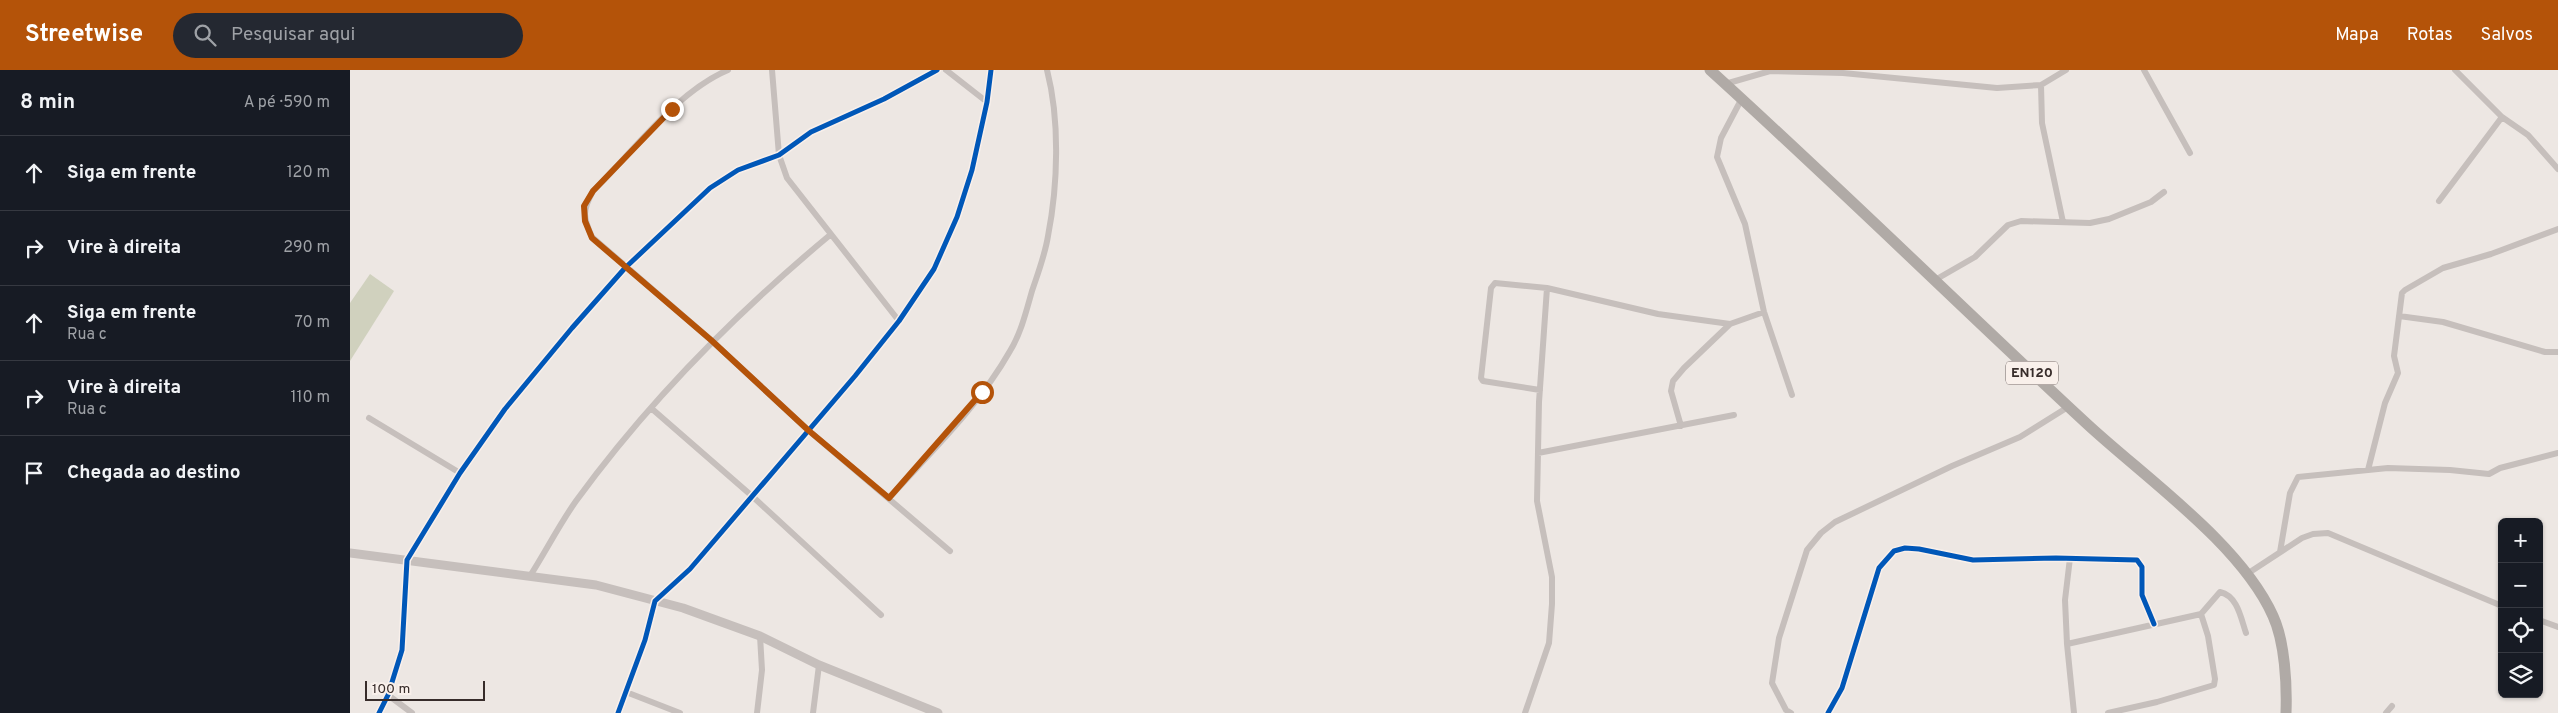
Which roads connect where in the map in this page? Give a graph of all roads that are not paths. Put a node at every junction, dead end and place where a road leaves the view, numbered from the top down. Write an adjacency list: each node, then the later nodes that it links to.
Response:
1 (728, 70): 25 (street)
2 (772, 70): 18 (street)
3 (937, 70): 18 (street)
4 (946, 70): 15 (street)
5 (990, 70): 15 (street)
6 (1047, 70): 47 (street)
7 (1710, 70): 12 (highway, EN120)
8 (2066, 70): 13 (street)
9 (2144, 70): 17 (street)
10 (2455, 70): 16 (street)
11 (1770, 71): 12 (street); 13 (street)
12 (1725, 84): 14 (highway, EN120)
13 (2041, 85): 22 (street)
14 (1741, 100): 26 (highway, EN120); 28 (street)
15 (987, 102): 30 (street)
16 (2502, 117): 19 (street); 21 (street)
17 (2190, 153)
18 (779, 155): 24 (street); 25 (street)
19 (2558, 169)
20 (2164, 192): 22 (street)
21 (2439, 200)
22 (2064, 222): 26 (street)
23 (2558, 229): 29 (street)
24 (830, 234): 30 (street); 32 (street)
25 (625, 268): 32 (street); 45 (street)
26 (1935, 280): 36 (highway, EN120)
27 (1547, 288): 31 (street); 34 (street); 34 (street)
28 (1764, 312): 31 (street); 35 (street)
29 (2399, 316): 33 (street); 44 (street)
30 (899, 321): 41 (street)
31 (1730, 324): 40 (street)
32 (711, 340): 37 (street); 41 (street)
33 (2558, 352)
34 (1540, 390): 42 (street)
35 (1792, 395)
36 (2068, 406): 53 (highway, EN120); 77 (street)
37 (650, 408): 46 (street); 54 (street)
38 (1734, 415): 40 (street)
39 (369, 418): 45 (street)
40 (1681, 426): 42 (street)
41 (808, 430): 46 (street); 47 (street)
42 (1538, 453): 76 (street)
43 (2558, 454): 44 (street)
44 (2368, 470): 49 (street)
45 (460, 473): 52 (street)
46 (752, 496): 55 (street); 58 (street)
47 (889, 498): 48 (street)
48 (950, 551)
49 (2280, 552): 53 (street); 56 (street)
50 (350, 553): 52 (street)
51 (2070, 558): 60 (street); 64 (street); 78 (street)
52 (407, 560): 54 (street); 67 (street)
53 (2247, 574): 81 (highway, EN120)
54 (530, 576): 55 (street)
55 (655, 600): 63 (street); 66 (street)
56 (2498, 604)
57 (2202, 614): 60 (street); 62 (street); 80 (street)
58 (881, 615)
59 (2543, 621): 61 (street)
60 (2154, 624): 64 (street)
61 (2558, 627)
62 (2246, 634)
63 (760, 636): 65 (street); 73 (street)
64 (2067, 644): 79 (street)
65 (819, 664): 74 (street); 75 (street)
66 (626, 692): 71 (street); 72 (street)
67 (388, 695): 69 (street); 70 (street)
68 (2392, 706): 82 (street)
69 (379, 713)
70 (412, 713)
71 (618, 713)
72 (680, 713)
73 (757, 713)
74 (813, 713)
75 (938, 713)
76 (1525, 713)
77 (1791, 713)
78 (1828, 713)
79 (2074, 713)
80 (2108, 713)
81 (2286, 713)
82 (2386, 713)

